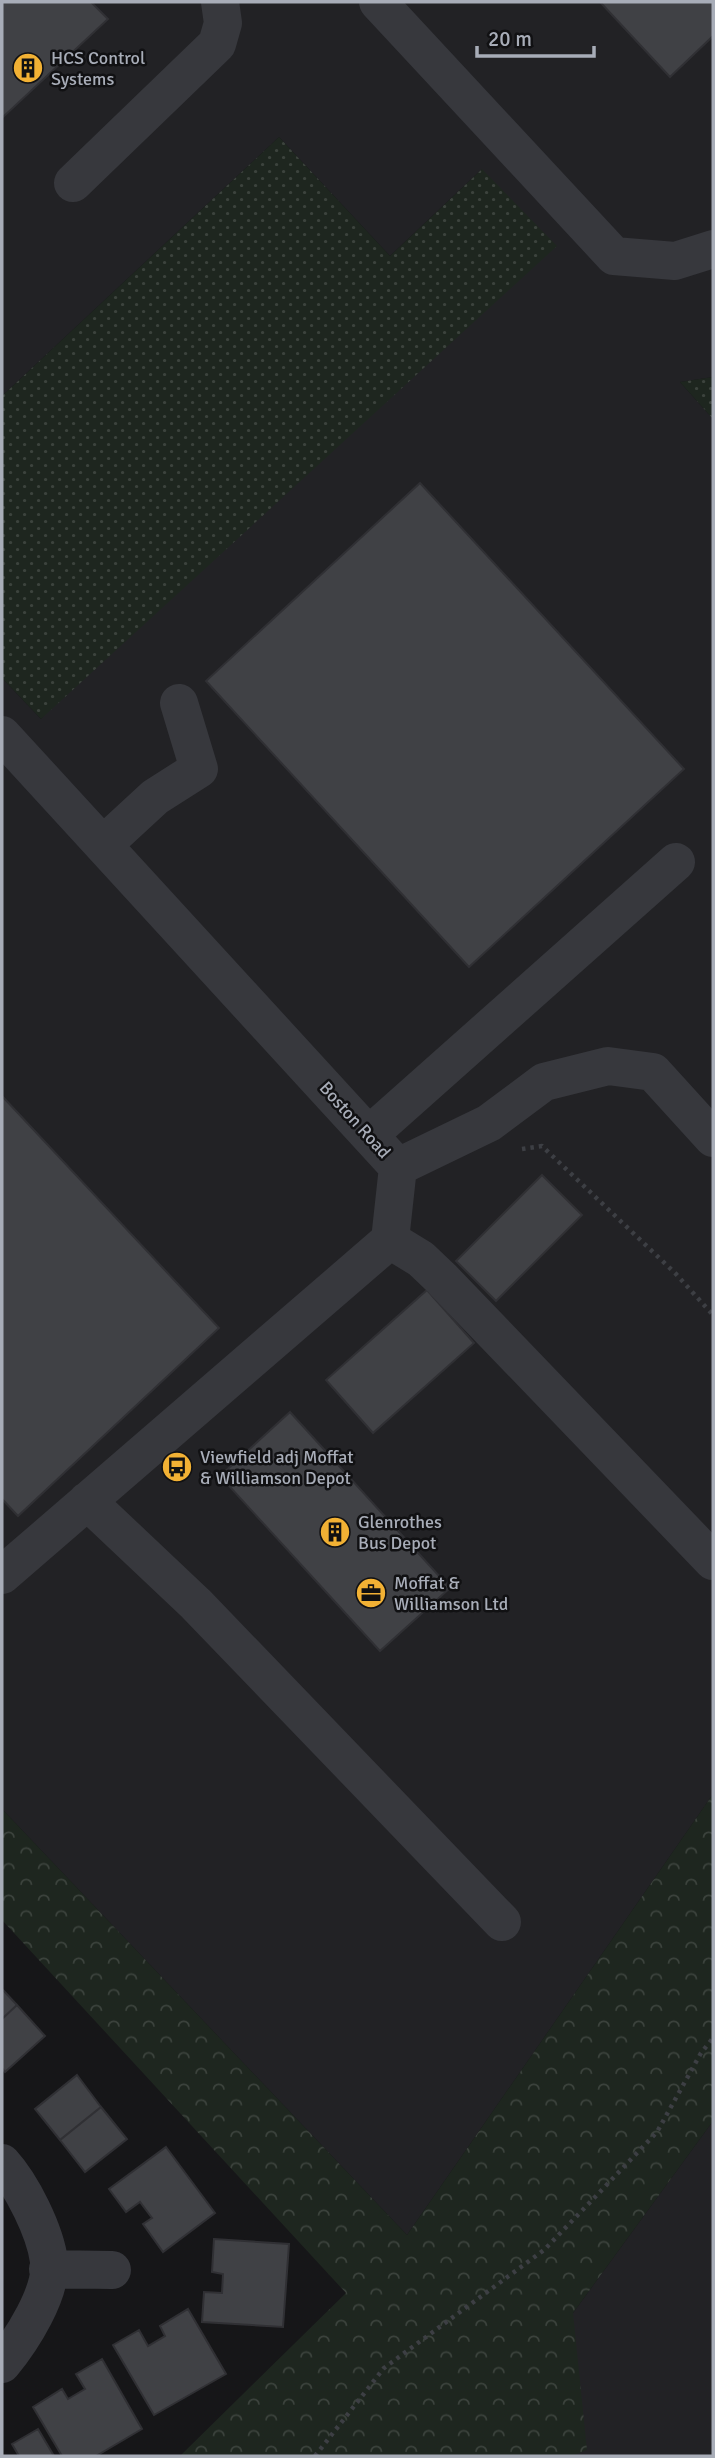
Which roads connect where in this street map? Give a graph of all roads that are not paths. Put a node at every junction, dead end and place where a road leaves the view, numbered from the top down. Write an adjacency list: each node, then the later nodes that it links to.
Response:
1 (220, 2): 3 (street)
2 (378, 2): 4 (street)
3 (73, 183)
4 (713, 249)
5 (179, 703): 7 (street)
6 (2, 735): 7 (street, Boston Road)
7 (103, 845): 9 (street, Boston Road)
8 (676, 862): 9 (street)
9 (369, 1135): 11 (street, Boston Road)
10 (713, 1139): 11 (street)
11 (398, 1167): 12 (street, Boston Road)
12 (390, 1240): 13 (street); 14 (street)
13 (87, 1501): 15 (street); 16 (street)
14 (713, 1561)
15 (2, 1575)
16 (502, 1922)
17 (2, 2163): 18 (street)
18 (48, 2269): 19 (street); 20 (street)
19 (112, 2270)
20 (2, 2364)

